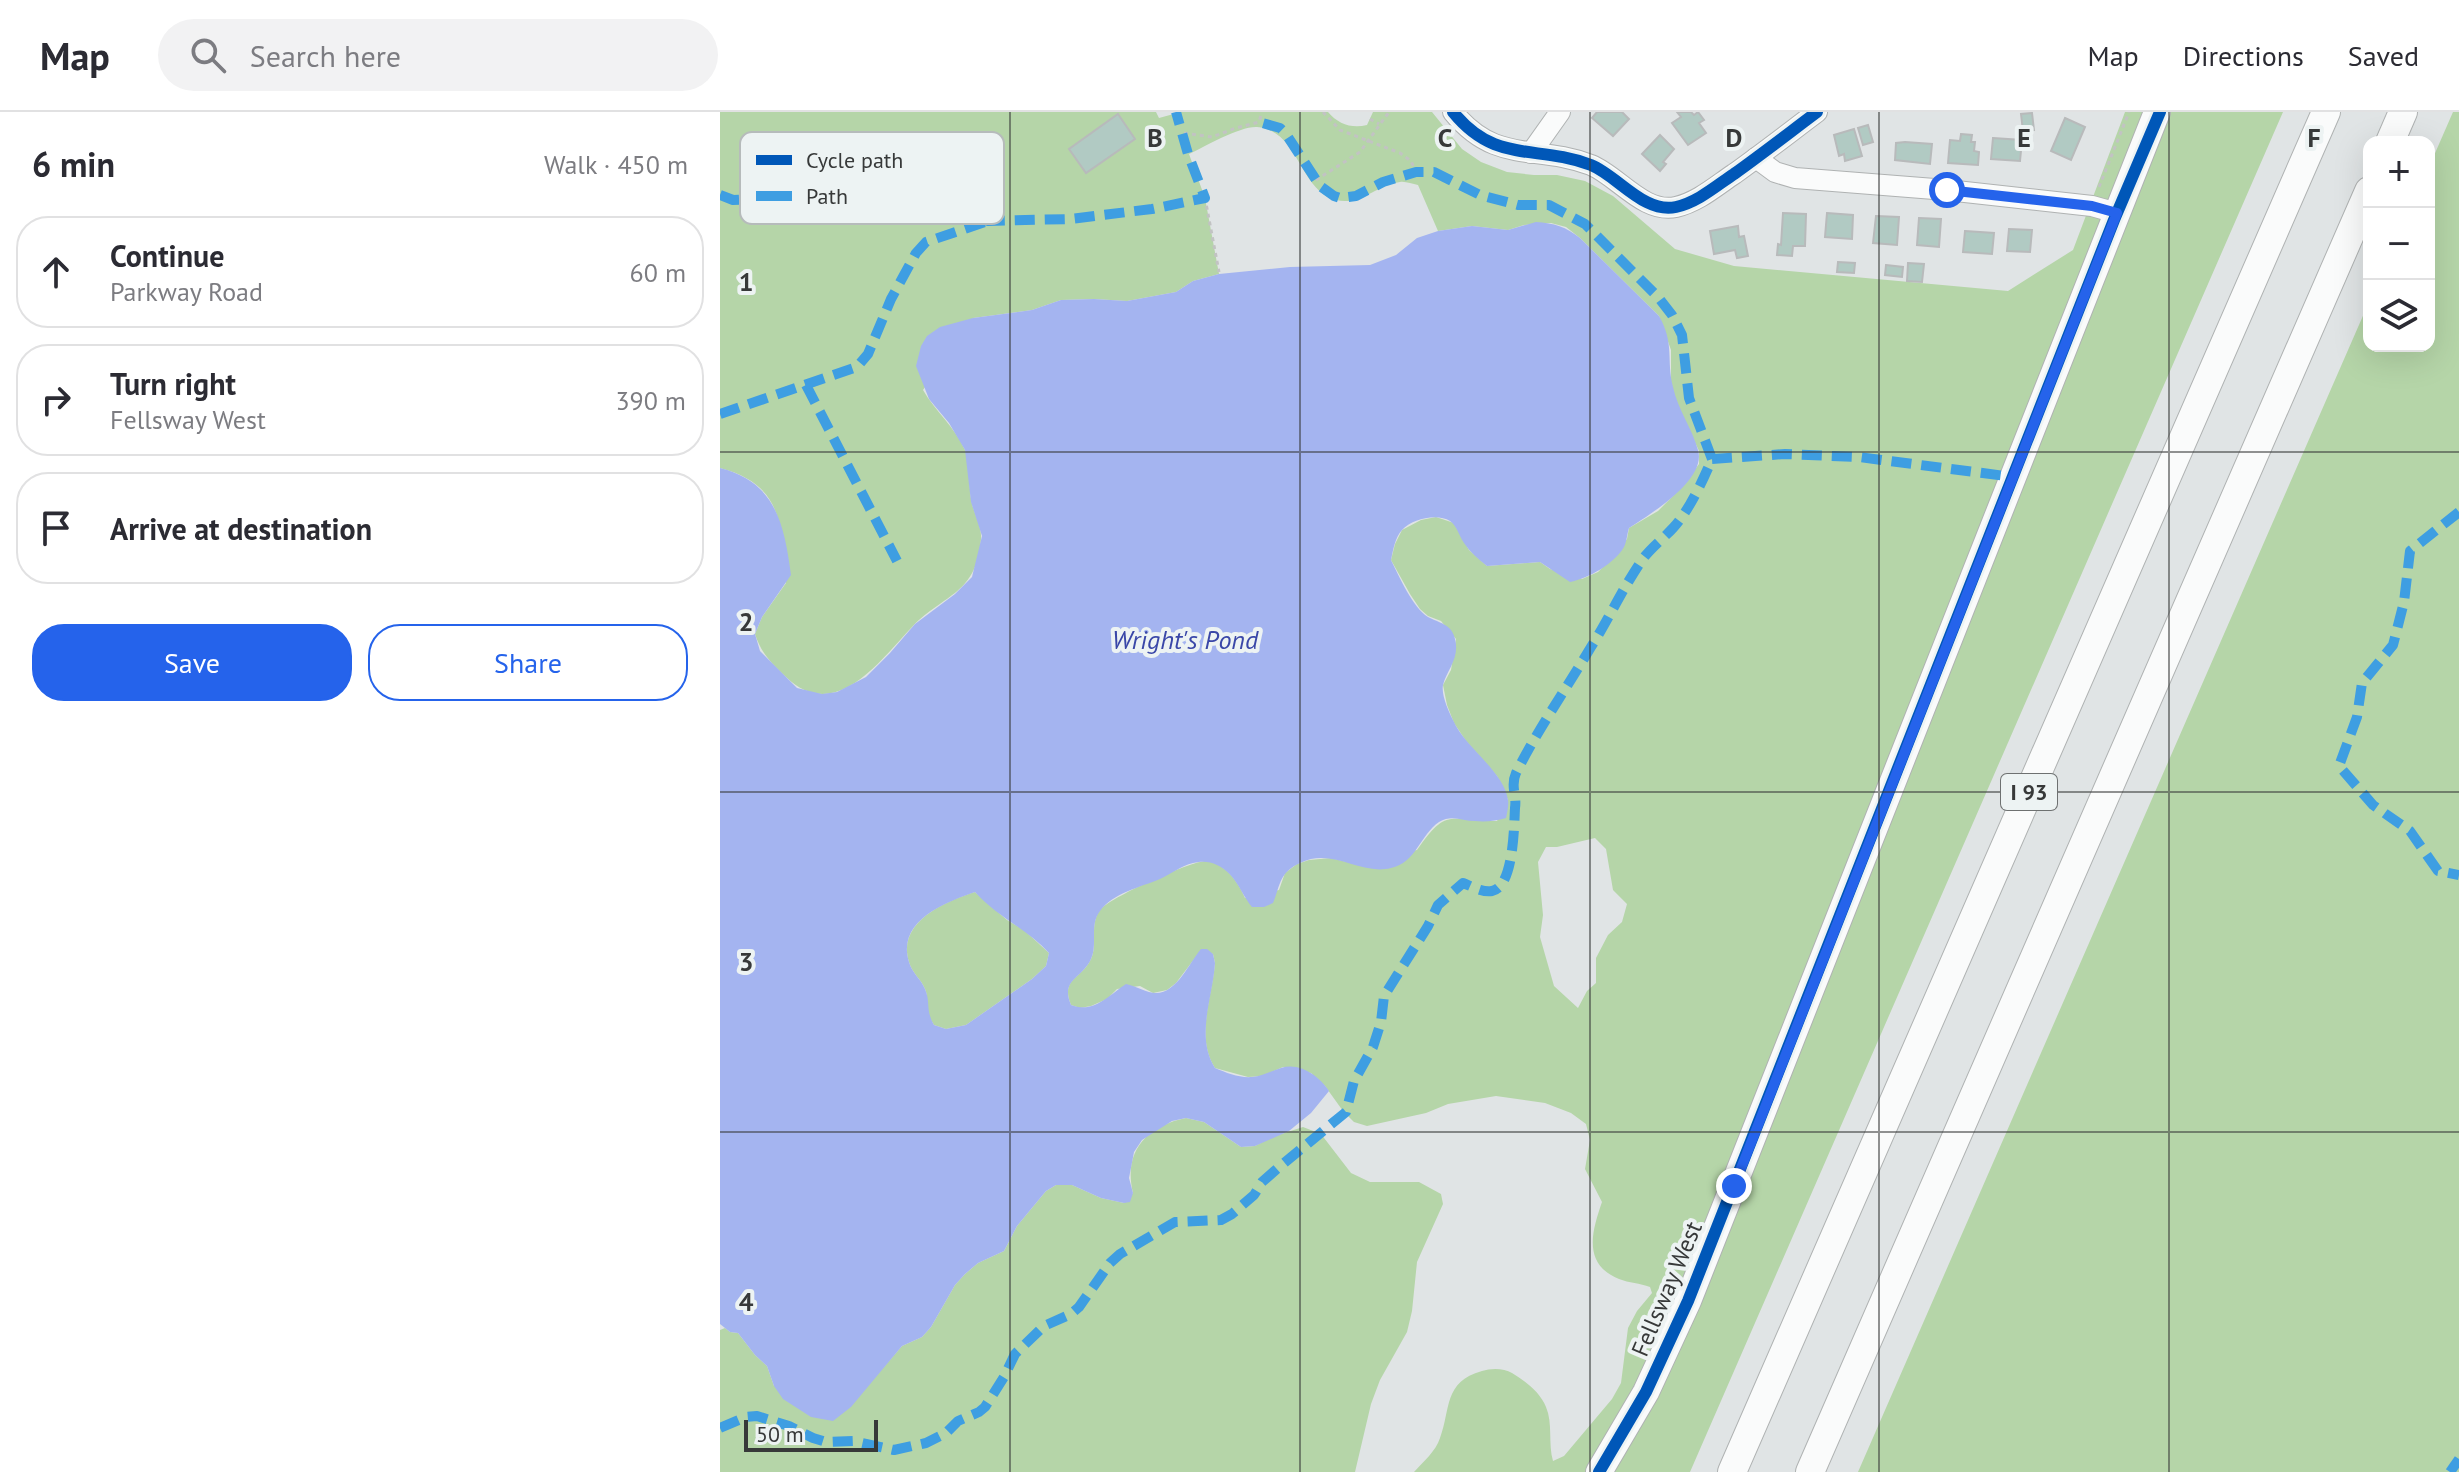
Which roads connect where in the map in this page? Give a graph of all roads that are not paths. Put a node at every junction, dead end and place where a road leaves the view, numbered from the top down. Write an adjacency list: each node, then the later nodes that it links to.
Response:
1 (1453, 112): 8 (street)
2 (1560, 112): 8 (street)
3 (1817, 112): 9 (street)
4 (2326, 112): 13 (highway, I 93)
5 (2403, 112): 7 (highway)
6 (2156, 119): 11 (main road, Fellsway West)
7 (2393, 136)
8 (1531, 153): 9 (street)
9 (1756, 158): 11 (street)
10 (2363, 205): 14 (highway)
11 (2104, 209): 12 (main road, Fellsway West)
12 (1599, 1472)
13 (1732, 1472)
14 (1810, 1472)

